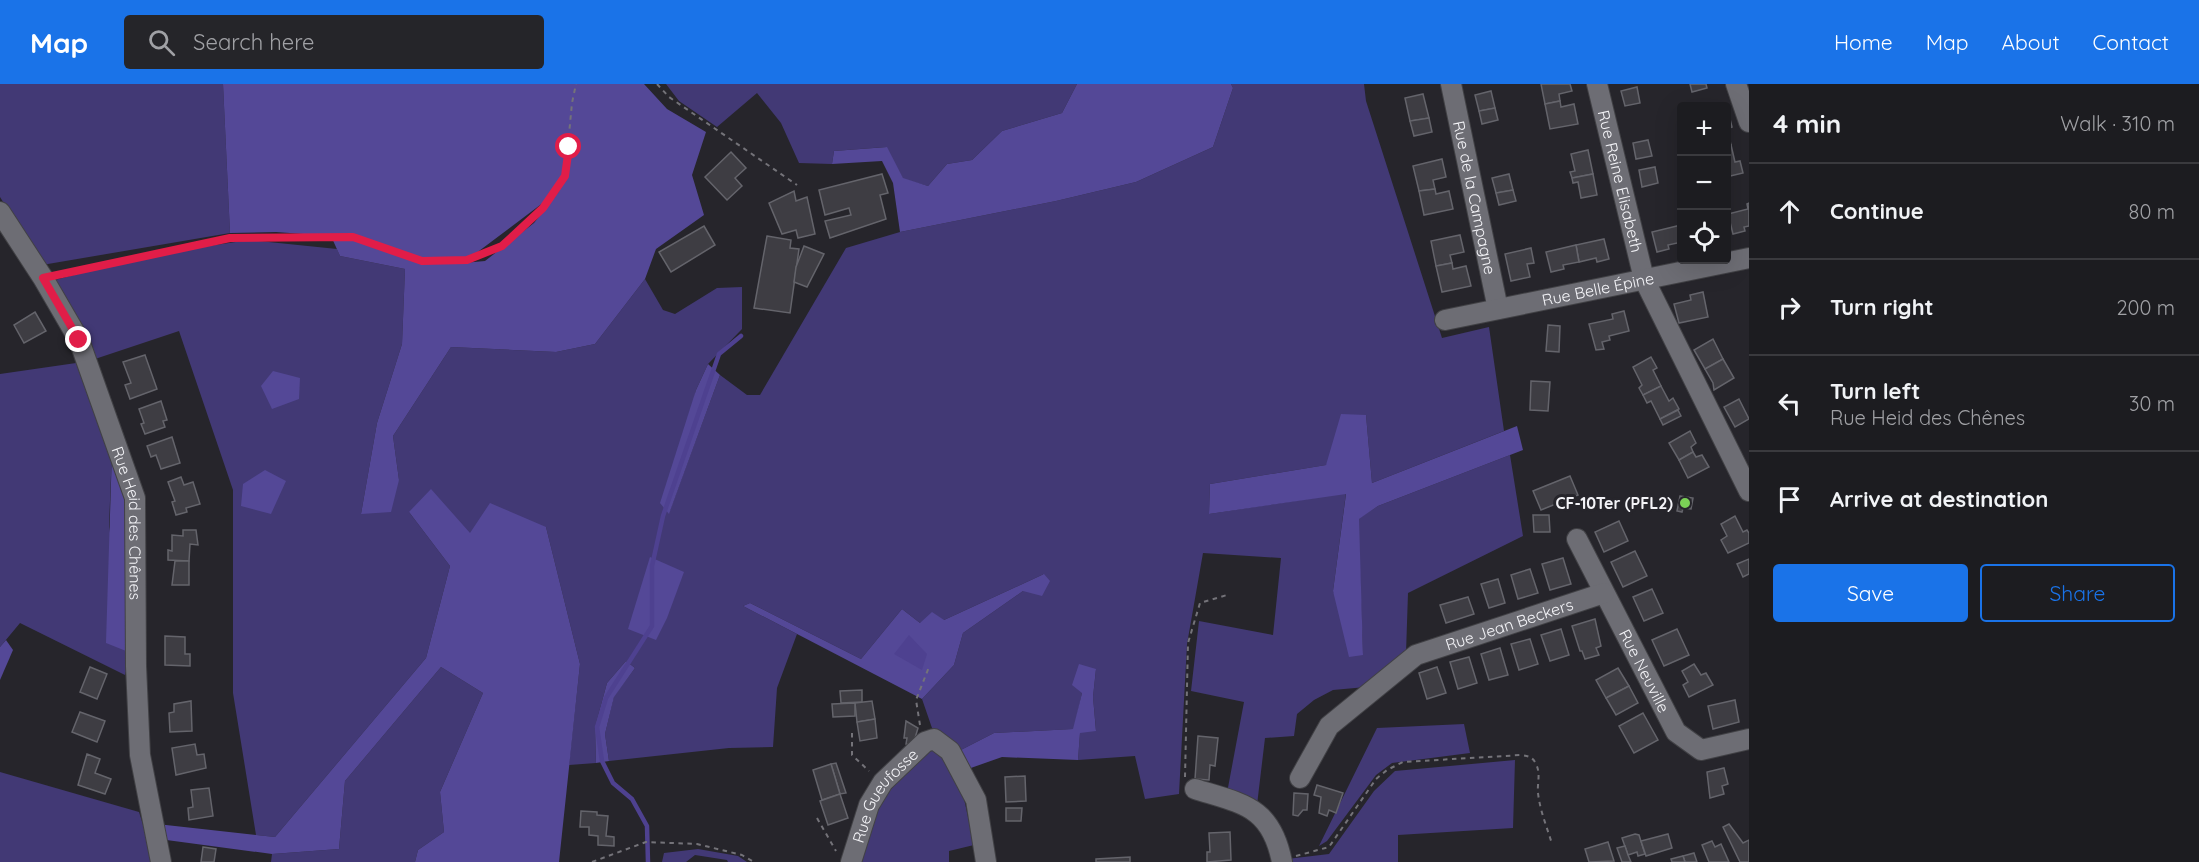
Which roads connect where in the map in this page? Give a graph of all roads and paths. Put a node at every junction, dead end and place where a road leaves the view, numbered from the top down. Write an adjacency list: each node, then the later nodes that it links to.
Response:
1 (576, 84): 10 (path)
2 (657, 84): 7 (path)
3 (1451, 84): 12 (street, Rue de la Campagne)
4 (1597, 84): 11 (street, Rue Reine Elisabeth)
5 (1736, 84): 6 (street)
6 (1749, 122)
7 (797, 185)
8 (0, 212): 10 (street, Rue Heid des Chênes)
9 (1749, 258): 11 (street, Rue Belle Épine)
10 (43, 278): 29 (street, Rue Heid des Chênes)
11 (1644, 279): 12 (street, Rue Belle Épine); 14 (street, Rue Reine Elisabeth)
12 (1498, 309): 13 (street, Rue Belle Épine)
13 (1445, 320)
14 (1749, 491)
15 (1577, 539): 16 (street, Rue Neuville)
16 (1604, 593): 20 (street, Rue Neuville); 22 (street, Rue Jean Beckers)
17 (1227, 595): 24 (path)
18 (929, 667): 21 (path)
19 (852, 733): 23 (path)
20 (1749, 739)
21 (929, 740): 23 (street, Rue Gueufosse); 32 (street)
22 (1300, 778)
23 (883, 782): 27 (street, Rue Gueufosse)
24 (1195, 789): 28 (street)
25 (817, 818): 27 (path)
26 (1552, 844): 28 (path)
27 (845, 859)
28 (1282, 861)
29 (161, 862)
30 (592, 862): 31 (path)
31 (754, 862)
32 (986, 862)

